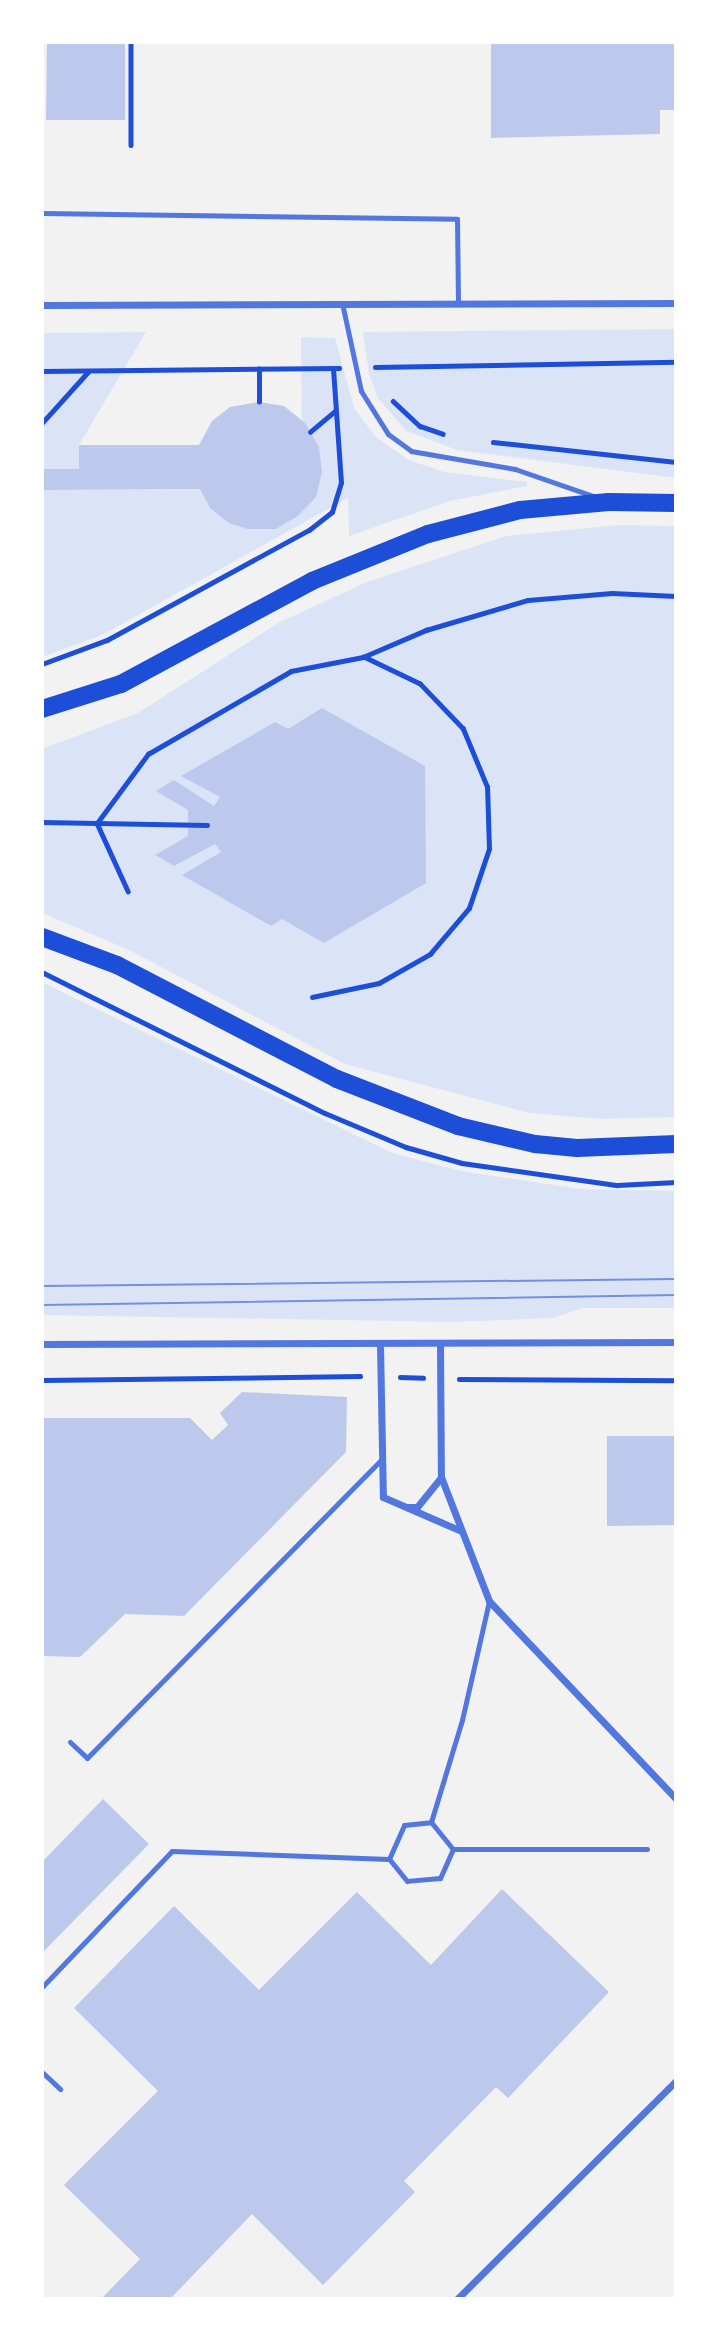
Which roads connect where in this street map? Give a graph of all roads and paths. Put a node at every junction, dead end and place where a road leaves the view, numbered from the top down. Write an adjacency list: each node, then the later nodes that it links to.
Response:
1 (131, 42): 2 (path)
2 (131, 145)
3 (42, 213): 5 (lane)
4 (342, 303): 5 (street); 7 (street); 21 (lane)
5 (458, 303): 6 (street)
6 (676, 303)
7 (42, 304)
8 (375, 367): 12 (path)
9 (333, 368): 15 (path)
10 (259, 369): 14 (path)
11 (89, 371): 16 (path)
12 (377, 374)
13 (384, 390): 18 (path)
14 (259, 402)
15 (336, 411): 17 (path); 25 (path)
16 (42, 424)
17 (310, 432)
18 (450, 436)
19 (488, 442): 20 (path)
20 (676, 463)
21 (609, 502): 22 (main road); 26 (main road)
22 (676, 503)
23 (676, 596): 24 (path)
24 (363, 657): 28 (path); 32 (path)
25 (42, 664)
26 (42, 709)
27 (42, 822): 28 (path)
28 (97, 823): 29 (path); 30 (path)
29 (207, 825)
30 (128, 891)
31 (42, 937): 33 (main road)
32 (312, 997)
33 (676, 1144)
34 (676, 1342): 37 (street)
35 (42, 1344): 36 (street)
36 (380, 1345): 37 (street); 38 (street)
37 (440, 1345): 39 (street)
38 (382, 1459): 40 (street); 43 (lane)
39 (441, 1477): 40 (street); 41 (street)
40 (407, 1507): 41 (street)
41 (459, 1530): 42 (street)
42 (489, 1601): 44 (street); 45 (lane)
43 (71, 1742)
44 (676, 1799)
45 (431, 1822): 46 (lane); 48 (lane)
46 (453, 1849): 47 (lane); 48 (lane)
47 (647, 1849)
48 (389, 1859): 49 (lane)
49 (42, 1987)
50 (42, 2072): 52 (lane)
51 (676, 2081): 53 (street)
52 (60, 2089)
53 (457, 2299)

